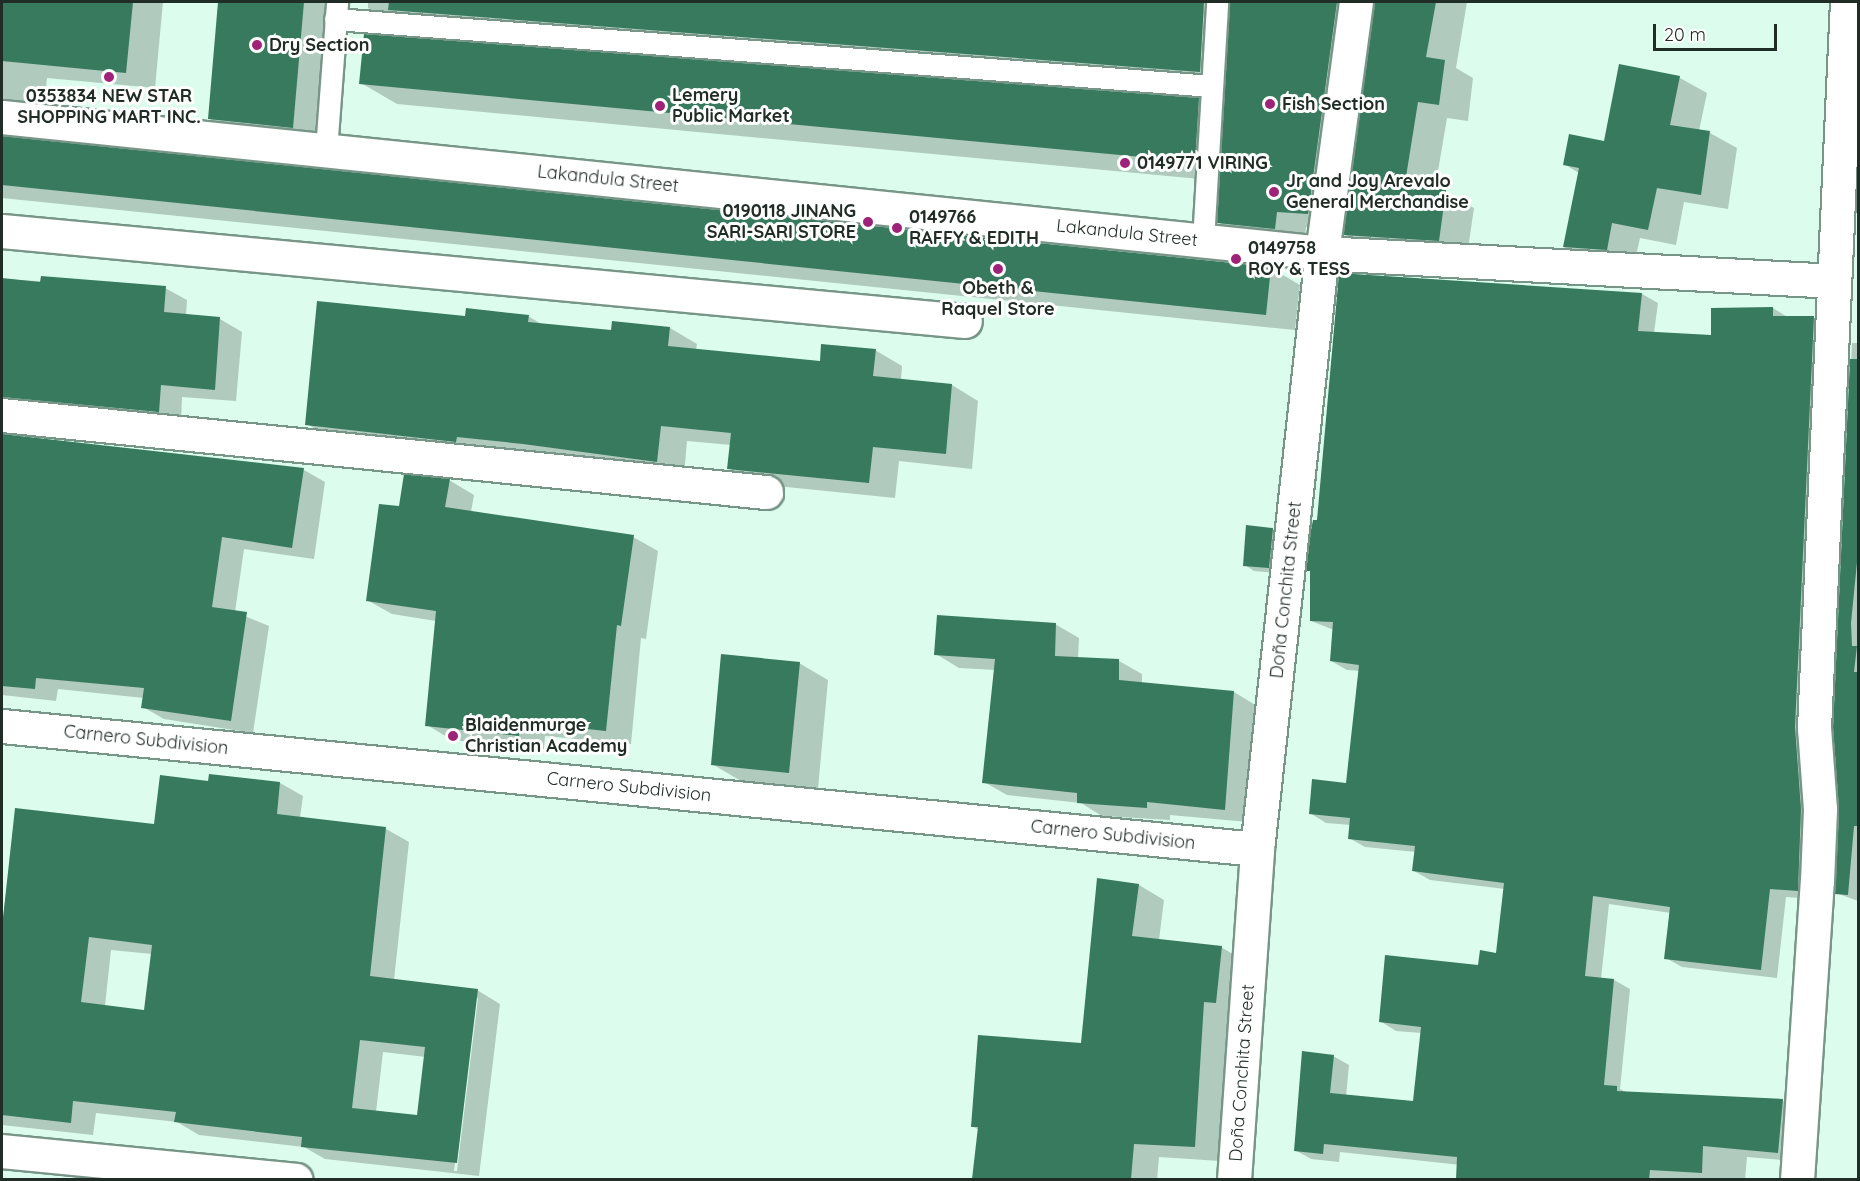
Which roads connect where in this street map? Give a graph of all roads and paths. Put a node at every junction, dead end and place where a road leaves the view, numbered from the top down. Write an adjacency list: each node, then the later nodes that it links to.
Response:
1 (1217, 2): 5 (lane)
2 (1356, 2): 10 (street, Doña Conchita Street)
3 (1847, 2): 11 (street)
4 (336, 10): 5 (lane); 7 (lane)
5 (1211, 86): 9 (lane)
6 (2, 117): 7 (street, Lakandula Street)
7 (326, 150): 9 (street, Lakandula Street)
8 (2, 231): 12 (street)
9 (1203, 241): 10 (street, Lakandula Street)
10 (1322, 253): 11 (street, Lakandula Street); 16 (street, Doña Conchita Street)
11 (1834, 281): 20 (street)
12 (965, 321)
13 (2, 416): 14 (street)
14 (766, 492)
15 (2, 726): 16 (street, Carnero Subdivision)
16 (1257, 849): 19 (street, Doña Conchita Street)
17 (2, 1151): 18 (street)
18 (296, 1179)
19 (1234, 1179)
20 (1797, 1179)

